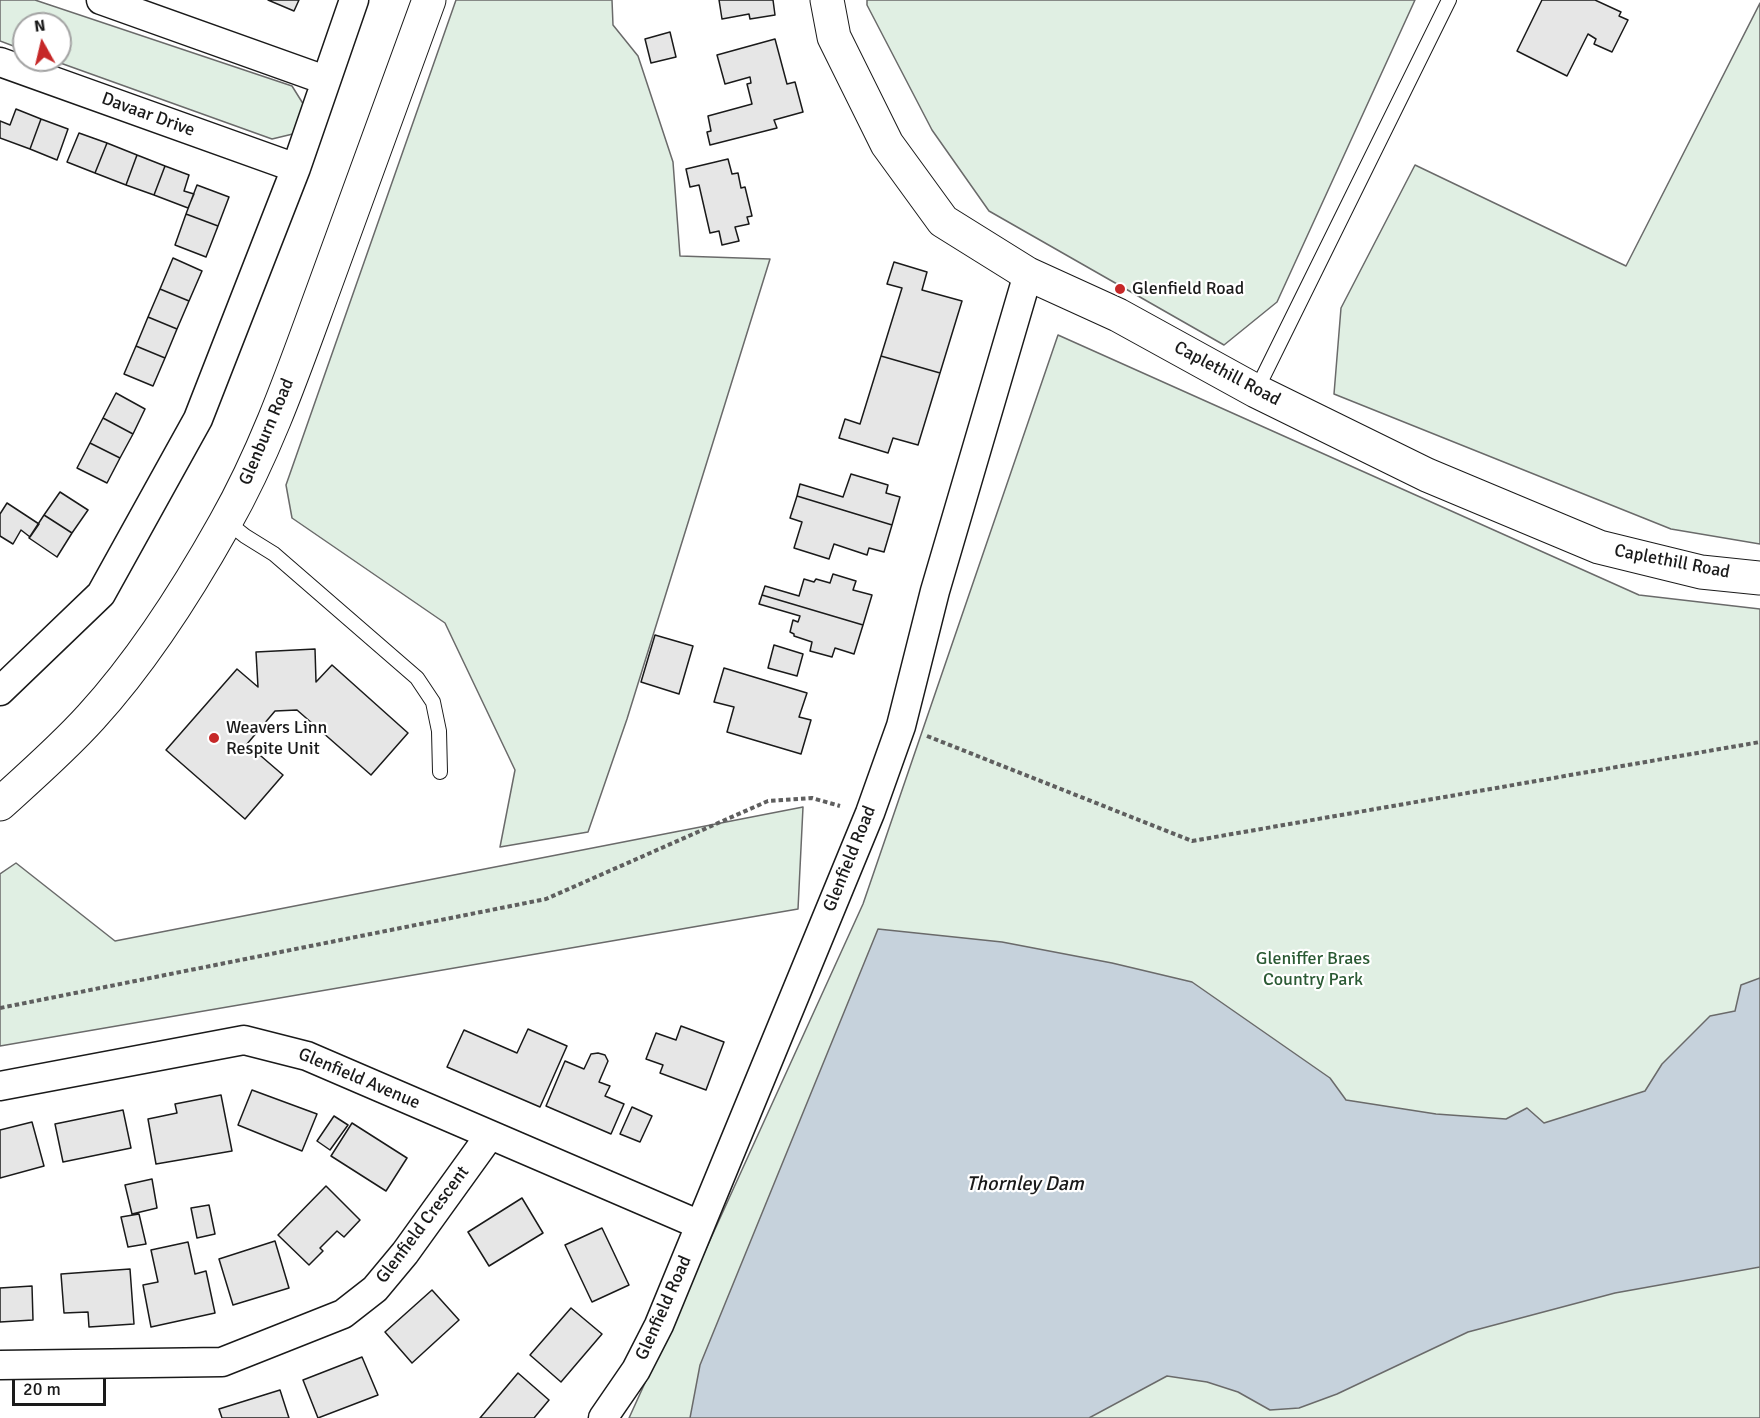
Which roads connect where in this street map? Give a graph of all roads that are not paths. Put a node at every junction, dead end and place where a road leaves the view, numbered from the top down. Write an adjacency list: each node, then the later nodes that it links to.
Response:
1 (101, 0): 7 (street)
2 (354, 0): 7 (street)
3 (429, 0): 11 (main road, Glenburn Road)
4 (827, 0): 9 (main road, Caplethill Road)
5 (1449, 0): 10 (lane)
6 (0, 62): 8 (street, Davaar Drive)
7 (325, 80): 8 (street)
8 (296, 168): 13 (street)
9 (1028, 274): 10 (main road, Caplethill Road); 18 (street, Glenfield Road)
10 (1256, 391): 12 (main road, Caplethill Road)
11 (226, 521): 14 (lane); 15 (main road, Glenburn Road)
12 (1760, 578)
13 (4, 679)
14 (440, 772)
15 (0, 804)
16 (0, 1086): 17 (street, Glenfield Avenue)
17 (490, 1135): 18 (street, Glenfield Avenue); 19 (street, Glenfield Crescent)
18 (700, 1225): 20 (street, Glenfield Road)
19 (0, 1365)
20 (603, 1418)

